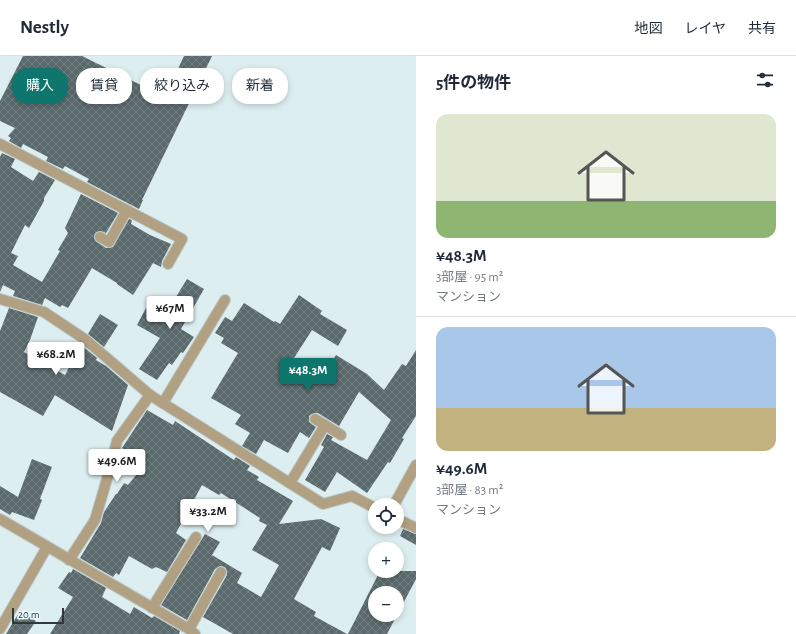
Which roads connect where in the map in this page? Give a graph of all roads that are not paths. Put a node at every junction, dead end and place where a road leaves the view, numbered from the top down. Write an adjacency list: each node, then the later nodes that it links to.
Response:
1 (0, 144): 2 (street)
2 (127, 210): 3 (street); 4 (street)
3 (100, 237)
4 (168, 264)
5 (0, 299): 7 (street)
6 (225, 300): 8 (street)
7 (150, 395): 8 (street); 21 (street)
8 (163, 403): 13 (street)
9 (315, 419): 10 (street)
10 (325, 425): 11 (street); 13 (street)
11 (341, 435)
12 (416, 465): 14 (street)
13 (290, 483): 15 (street)
14 (398, 498)
15 (368, 504)
16 (0, 519): 20 (street)
17 (404, 522): 18 (street)
18 (416, 528)
19 (196, 537): 23 (street)
20 (47, 547): 21 (street); 24 (street)
21 (69, 560): 23 (street)
22 (221, 572): 25 (street)
23 (152, 608): 25 (street)
24 (0, 629)
25 (192, 632)

